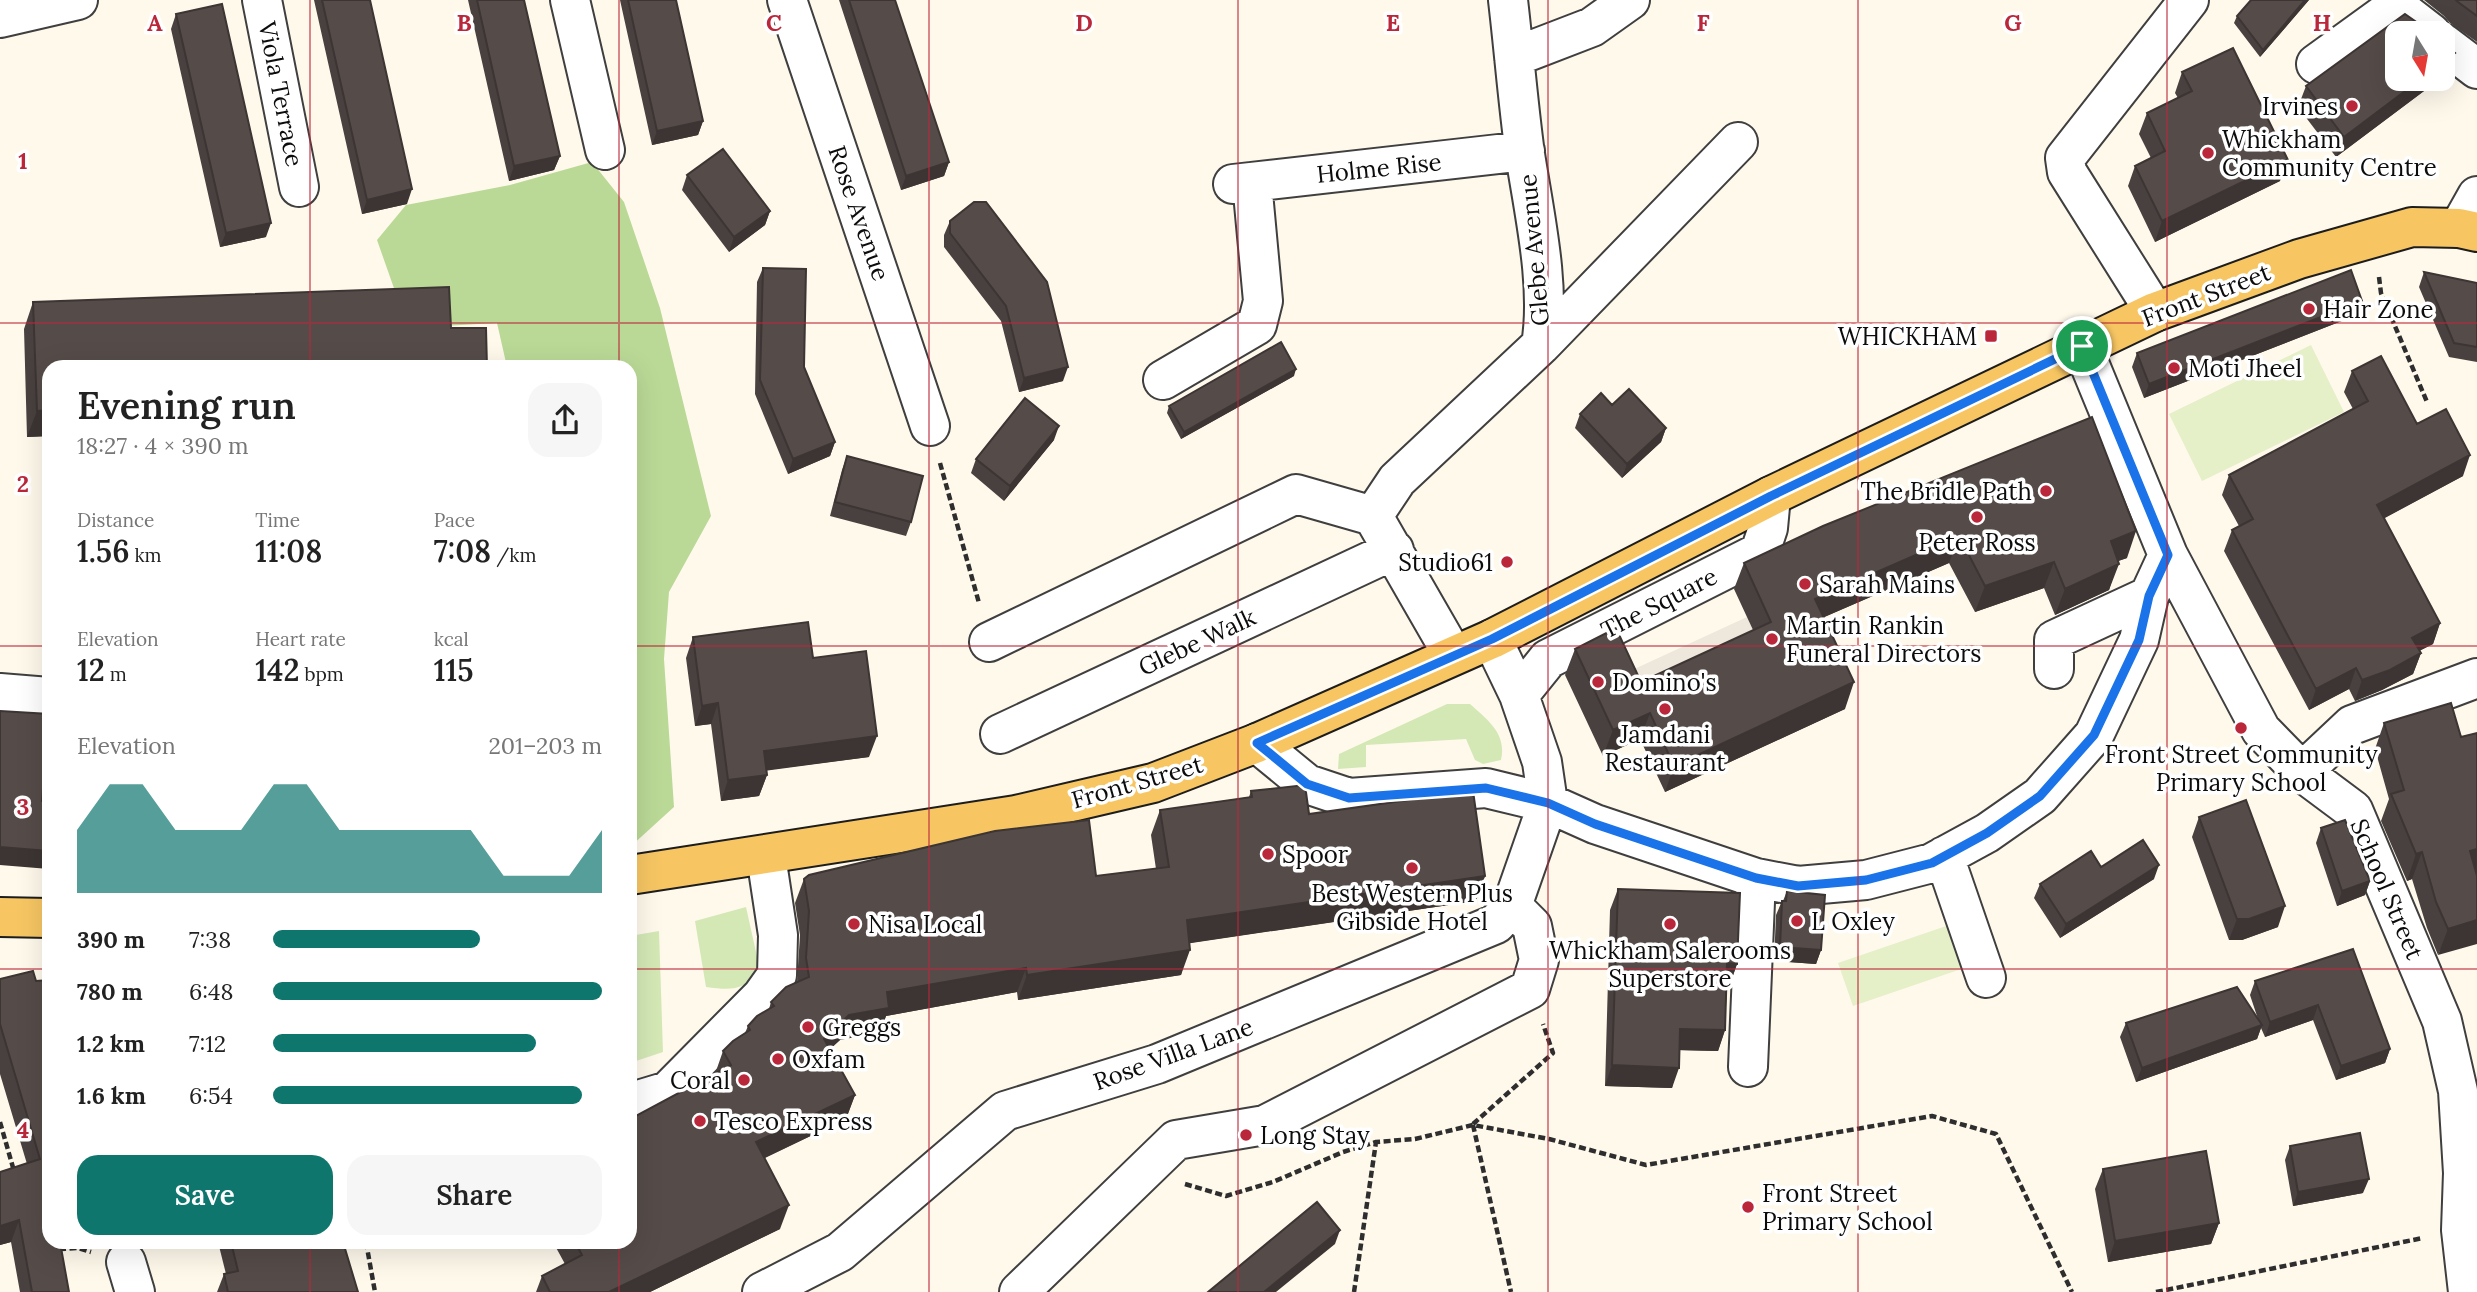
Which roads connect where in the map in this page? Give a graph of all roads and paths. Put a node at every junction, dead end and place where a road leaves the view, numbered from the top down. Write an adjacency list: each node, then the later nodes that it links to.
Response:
1 (78, 0): 8 (street)
2 (262, 0): 17 (street, Viola Terrace)
3 (570, 0): 15 (street)
4 (787, 0): 25 (street, Rose Avenue)
5 (1508, 0): 11 (street, Glebe Avenue)
6 (1630, 0): 11 (street)
7 (2189, 0): 20 (street)
8 (0, 18)
9 (2415, 21): 12 (street)
10 (2455, 52): 13 (street)
11 (1514, 57): 16 (street, Glebe Avenue)
12 (2316, 64)
13 (2477, 69)
14 (1738, 142): 21 (street)
15 (605, 150)
16 (1525, 151): 21 (street, Glebe Avenue); 23 (street, Holme Rise)
17 (299, 187)
18 (2471, 218): 19 (main road, Front Street)
19 (2373, 238): 20 (main road, Front Street); 24 (path)
20 (2155, 312): 22 (main road, Front Street)
21 (1541, 345): 27 (street, Glebe Avenue)
22 (2082, 346): 26 (main road, Front Street); 29 (street, School Street)
23 (1163, 380)
24 (2427, 402)
25 (930, 426): 32 (path)
26 (1771, 496): 31 (main road, Front Street); 37 (street, The Square)
27 (1373, 516): 28 (street); 32 (street)
28 (1394, 550): 33 (street); 39 (street, Glebe Walk)
29 (2168, 555): 30 (street); 41 (street, School Street)
30 (2149, 596): 34 (street); 44 (street)
31 (1492, 639): 33 (main road, Front Street); 37 (street)
32 (989, 642)
33 (1453, 655): 40 (main road, Front Street)
34 (2054, 669)
35 (2477, 678): 41 (street)
36 (0, 693): 38 (street)
37 (1519, 695): 42 (street)
38 (42, 696)
39 (1000, 734)
40 (1257, 743): 42 (street); 43 (main road, Front Street)
41 (2302, 772): 57 (street, School Street)
42 (1548, 803): 46 (street); 47 (street)
43 (766, 856): 45 (main road, Front Street); 53 (street)
44 (1944, 856): 46 (street); 50 (street)
45 (637, 874)
46 (1756, 878): 52 (street)
47 (1512, 906): 51 (street); 67 (street, Rose Villa Lane)
48 (0, 917): 49 (main road)
49 (42, 918)
50 (1986, 978)
51 (1530, 989): 55 (path); 58 (street)
52 (1748, 1067)
53 (637, 1100)
54 (0, 1122): 59 (path)
55 (1473, 1125): 56 (path); 70 (path); 71 (path)
56 (1376, 1142): 58 (path); 69 (path)
57 (2470, 1170): 60 (street, School Street)
58 (1143, 1172): 68 (street)
59 (15, 1173)
60 (2461, 1230): 72 (path); 73 (street, School Street)
61 (64, 1249): 64 (path)
62 (80, 1249): 65 (path)
63 (367, 1249): 66 (path)
64 (51, 1250)
65 (130, 1277)
66 (375, 1292)
67 (762, 1292)
68 (1019, 1292)
69 (1354, 1292)
70 (1511, 1292)
71 (2072, 1292)
72 (2156, 1292)
73 (2468, 1292)

